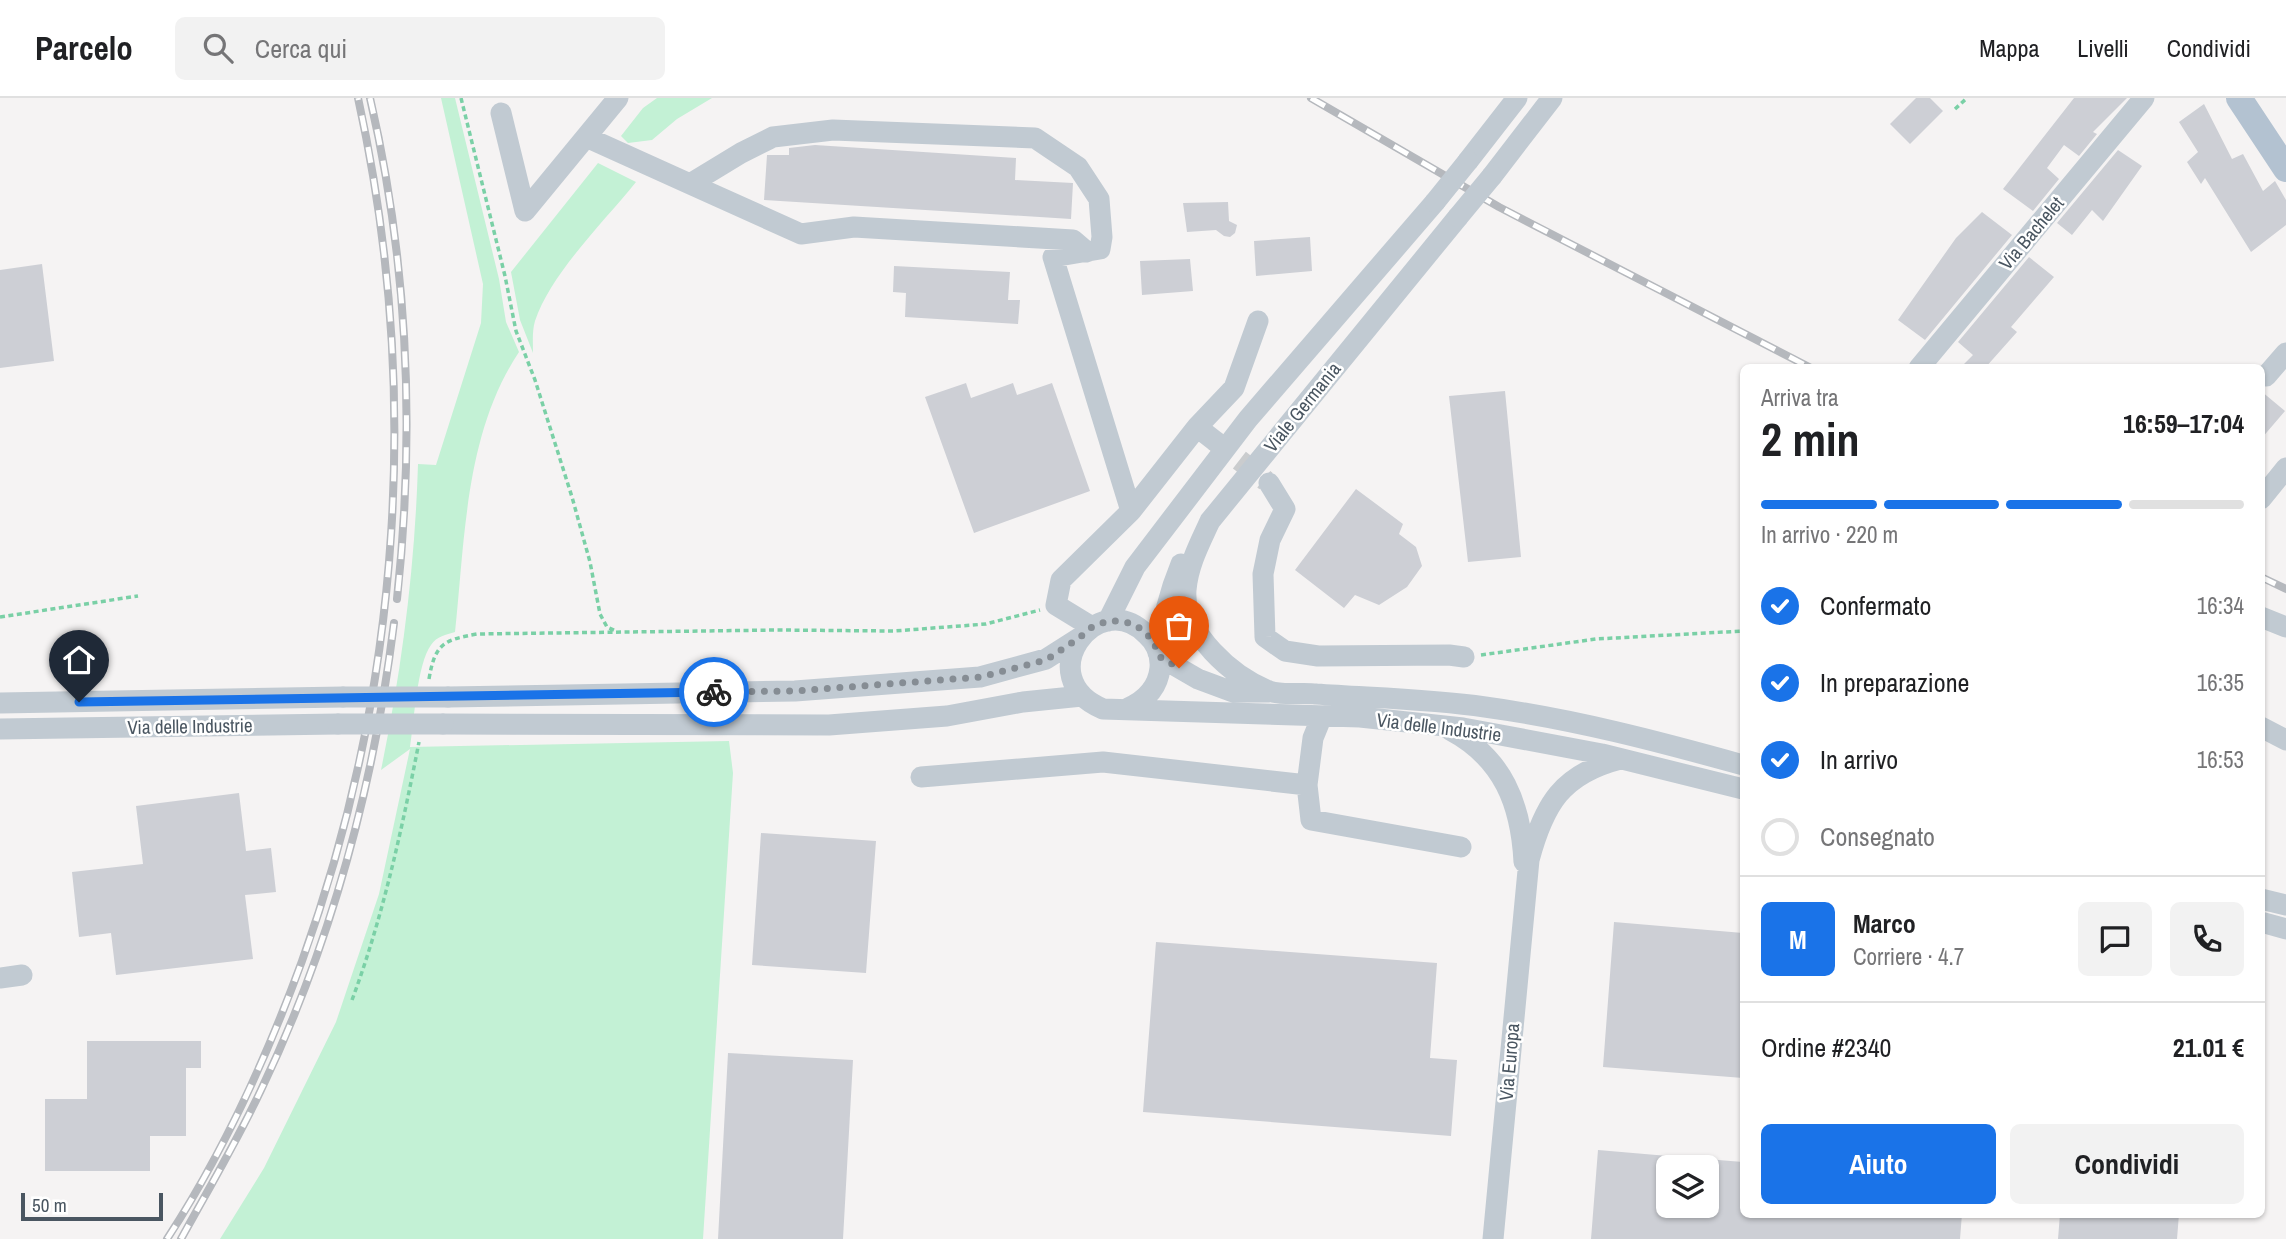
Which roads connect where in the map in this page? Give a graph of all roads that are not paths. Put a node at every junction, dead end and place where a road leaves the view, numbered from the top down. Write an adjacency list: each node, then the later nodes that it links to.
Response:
1 (618, 98): 7 (street)
2 (1517, 98): 24 (street, Viale Germania, bridge)
3 (1552, 98): 21 (street, Viale Germania, bridge)
4 (2144, 98): 13 (street, Via Bachelet)
5 (2239, 98): 8 (main road)
6 (501, 113): 7 (street)
7 (586, 137): 9 (street)
8 (2286, 169)
9 (690, 184): 10 (street); 10 (street)
10 (1087, 251): 20 (street)
11 (1258, 321): 15 (street)
12 (2286, 353): 14 (street)
13 (1922, 364)
14 (2266, 376)
15 (1197, 427): 16 (street); 20 (street)
16 (1215, 441)
17 (2286, 468): 19 (street)
18 (1269, 483): 26 (street)
19 (2265, 494)
20 (1131, 511): 24 (street)
21 (1210, 520): 25 (street); 27 (street, Viale Germania)
22 (2265, 619): 23 (street)
23 (2286, 627)
24 (1093, 629): 25 (street); 29 (street); 30 (street, Via delle Industrie, bridge)
25 (1159, 655): 27 (street); 31 (street)
26 (1464, 657)
27 (1271, 692): 28 (street, Viale Germania)
28 (1310, 693): 38 (street, Via delle Industrie)
29 (1082, 696): 31 (street); 34 (street, Via delle Industrie, bridge)
30 (0, 703)
31 (1128, 708): 32 (street, Via delle Industrie)
32 (1322, 716): 33 (street, Via delle Industrie); 40 (street)
33 (1444, 726): 37 (street, Via delle Industrie); 43 (street, Via Europa)
34 (0, 729)
35 (2265, 729): 36 (street)
36 (2286, 740)
37 (1622, 759): 41 (street, Via delle Industrie); 43 (street, Via Europa)
38 (1740, 764)
39 (920, 777): 40 (street)
40 (1307, 785): 42 (street)
41 (1740, 788)
42 (1461, 847)
43 (1525, 885): 50 (street, Via Europa)
44 (2265, 900): 45 (street)
45 (2286, 905)
46 (2265, 923): 47 (street)
47 (2286, 929)
48 (22, 975): 49 (street)
49 (0, 978)
50 (1493, 1239)

